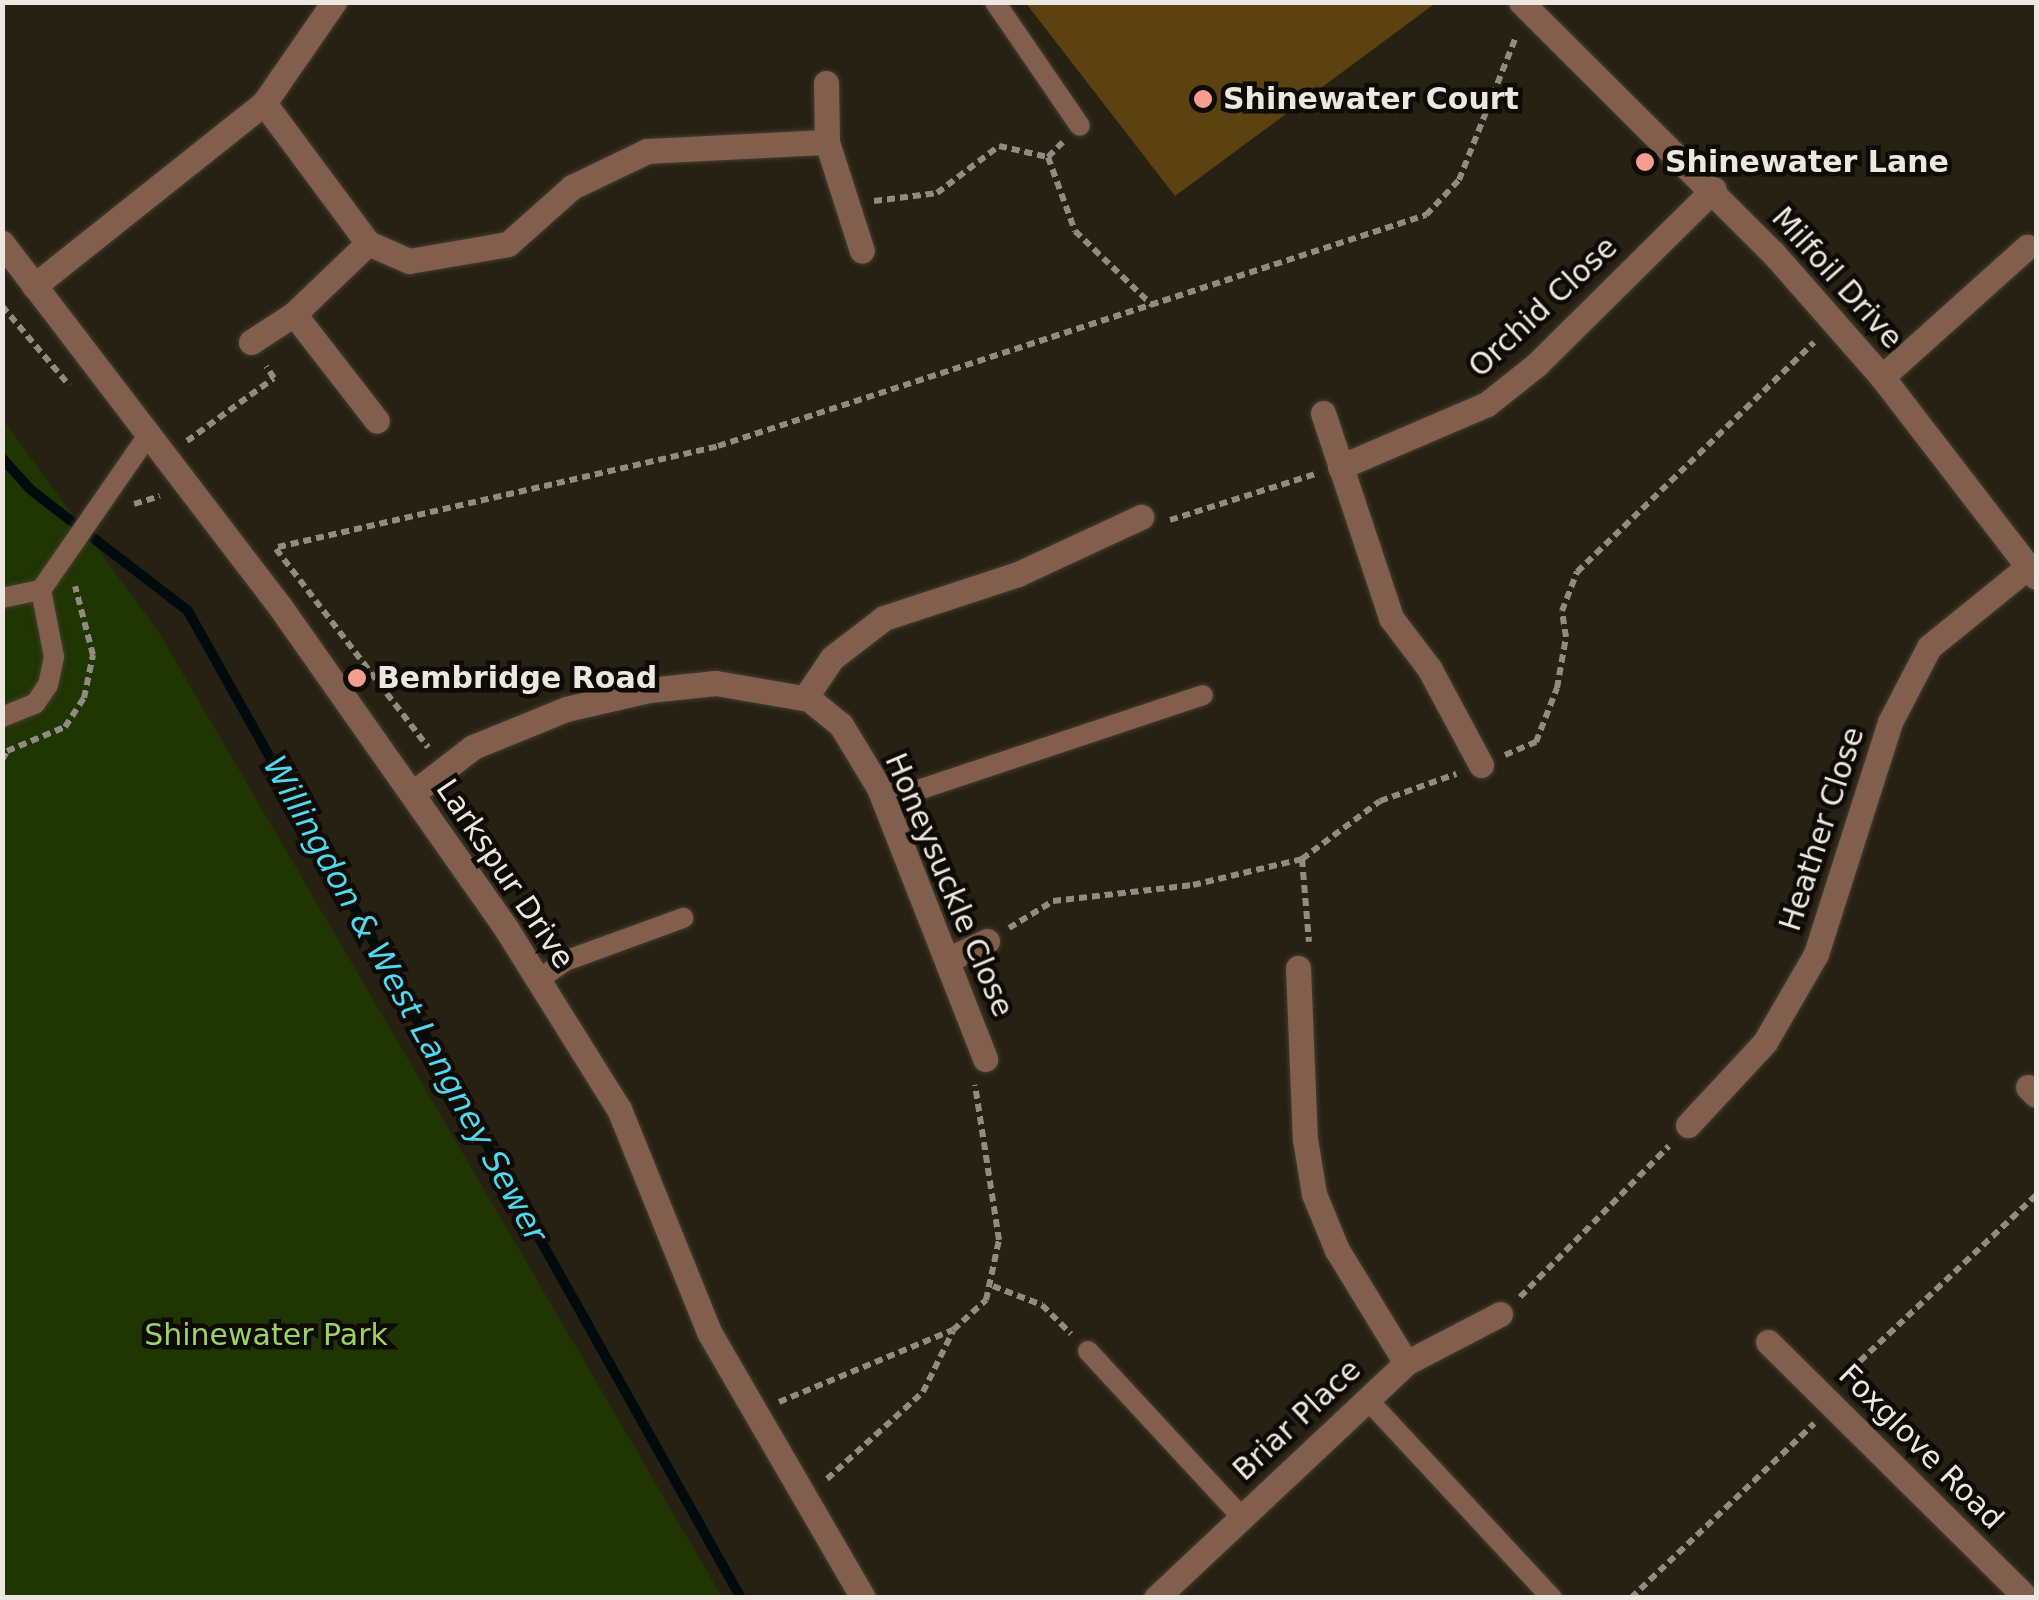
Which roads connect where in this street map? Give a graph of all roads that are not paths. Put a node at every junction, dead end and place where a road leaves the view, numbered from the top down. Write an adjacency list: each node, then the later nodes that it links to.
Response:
1 (334, 2): 5 (street)
2 (994, 2): 6 (lane)
3 (1526, 5): 8 (street, Milfoil Drive)
4 (826, 83): 7 (street)
5 (264, 104): 9 (street); 13 (street)
6 (1080, 126)
7 (827, 142): 9 (street); 12 (street)
8 (1714, 189): 16 (street, Milfoil Drive); 20 (street, Orchid Close)
9 (368, 243): 14 (street)
10 (2, 244): 13 (street, Larkspur Drive)
11 (2027, 247): 16 (street)
12 (862, 250)
13 (34, 286): 19 (street, Larkspur Drive)
14 (294, 314): 15 (street); 18 (street)
15 (250, 342)
16 (1882, 377): 22 (street, Milfoil Drive)
17 (1323, 413): 20 (street)
18 (377, 421)
19 (149, 434): 23 (lane); 29 (street, Larkspur Drive)
20 (1340, 467): 28 (street)
21 (1140, 516): 26 (street)
22 (2033, 571): 37 (street, Heather Close)
23 (41, 590): 24 (lane); 27 (lane)
24 (2, 598)
25 (1203, 695): 30 (lane)
26 (805, 698): 29 (street, Honeysuckle Close); 30 (street, Honeysuckle Close)
27 (3, 717)
28 (1482, 766)
29 (412, 794): 35 (street, Larkspur Drive)
30 (885, 801): 33 (street, Honeysuckle Close)
31 (683, 918): 35 (lane)
32 (987, 942): 33 (street)
33 (949, 959): 36 (street, Honeysuckle Close)
34 (1298, 968): 41 (street)
35 (538, 980): 44 (street, Larkspur Drive)
36 (986, 1059)
37 (1688, 1125)
38 (1500, 1314): 41 (street, Briar Place)
39 (1768, 1342): 47 (street, Foxglove Road)
40 (1088, 1351): 43 (lane)
41 (1406, 1363): 42 (street, Briar Place)
42 (1366, 1399): 43 (street, Briar Place); 46 (lane)
43 (1241, 1516): 45 (street, Briar Place)
44 (862, 1598)
45 (1156, 1598)
46 (1552, 1598)
47 (2027, 1598)

